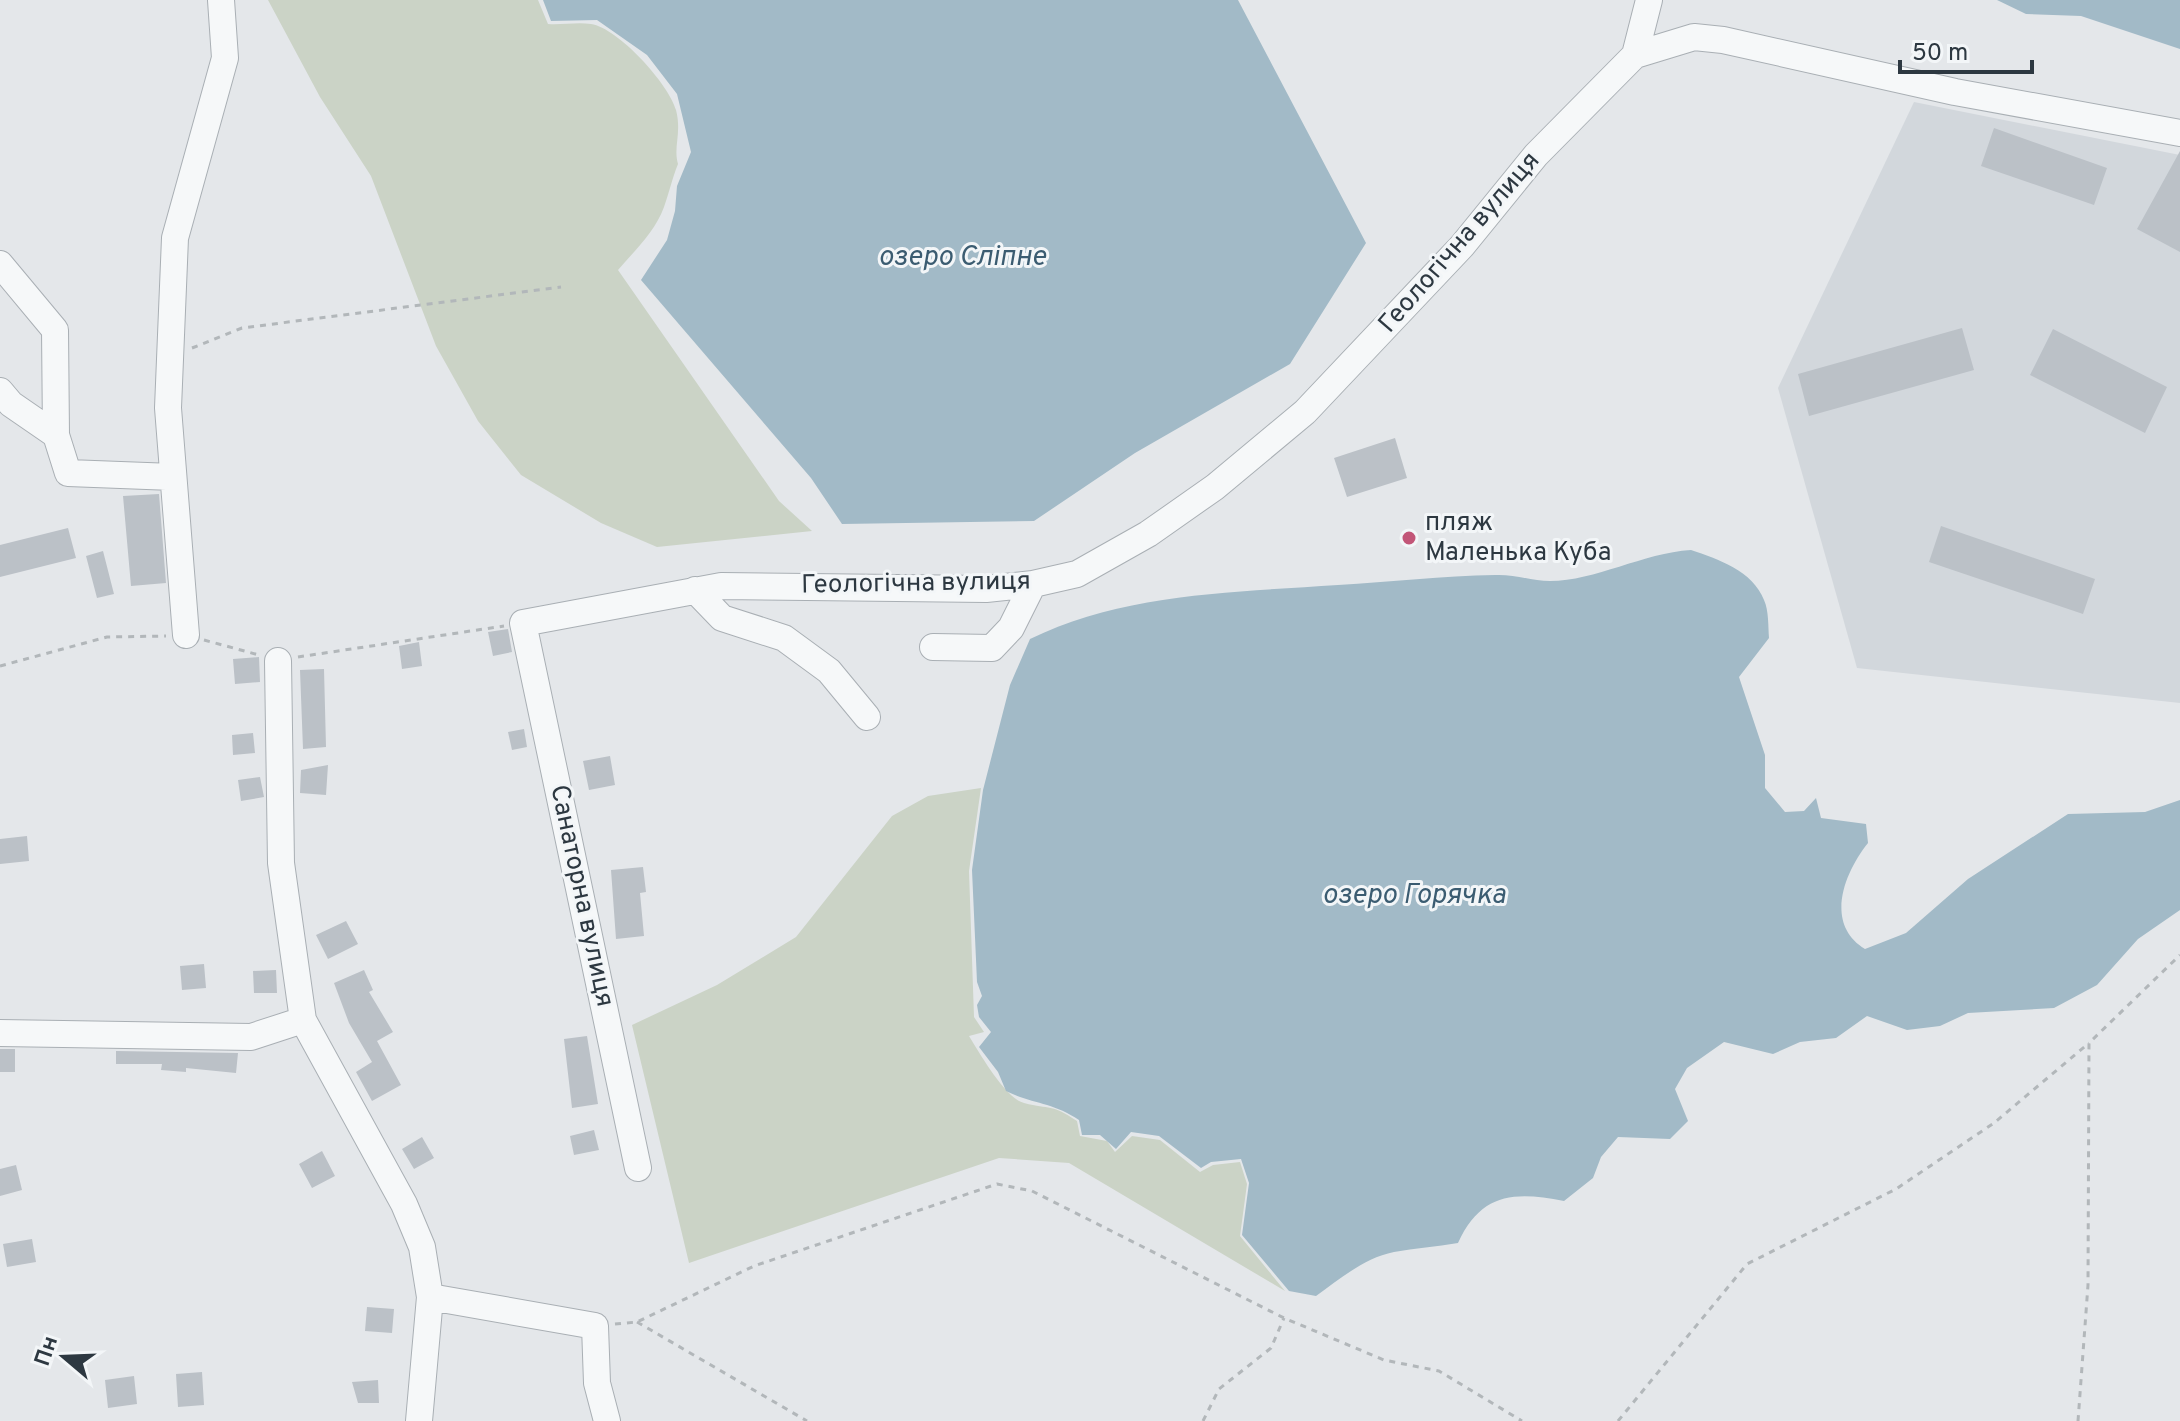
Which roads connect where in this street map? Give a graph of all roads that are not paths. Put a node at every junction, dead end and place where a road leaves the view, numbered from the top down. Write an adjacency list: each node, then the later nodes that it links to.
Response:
1 (221, 0): 8 (street)
2 (1649, 0): 3 (street)
3 (1635, 55): 4 (street); 9 (street, Геологічна вулиця)
4 (2180, 133)
5 (0, 264): 7 (street)
6 (0, 391): 7 (street)
7 (56, 435): 8 (street)
8 (173, 477): 12 (street)
9 (1033, 584): 10 (street, Геологічна вулиця); 13 (street)
10 (695, 590): 11 (street, Геологічна вулиця); 15 (street)
11 (523, 623): 18 (street, Санаторна вулиця)
12 (186, 635)
13 (933, 647)
14 (278, 661): 16 (street)
15 (867, 717)
16 (303, 1020): 17 (street); 19 (street)
17 (0, 1033)
18 (638, 1168)
19 (430, 1297): 20 (street); 21 (street)
20 (419, 1421)
21 (607, 1421)

